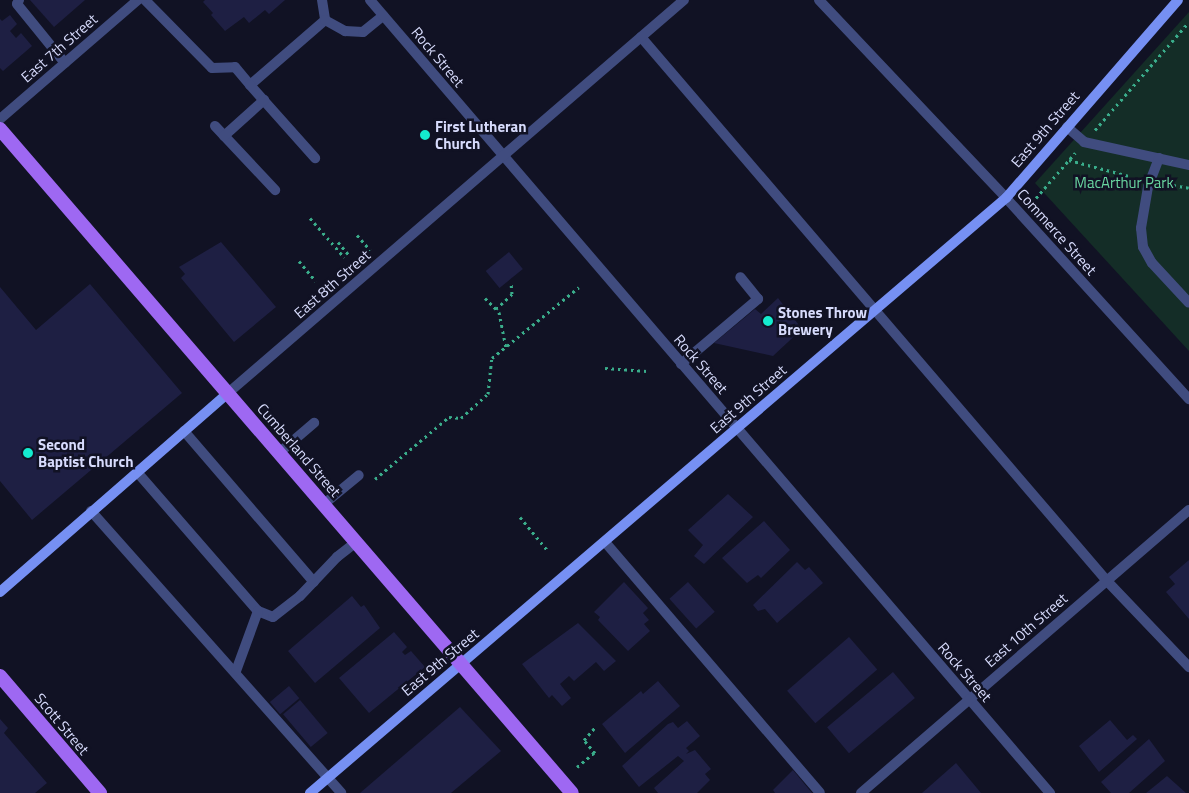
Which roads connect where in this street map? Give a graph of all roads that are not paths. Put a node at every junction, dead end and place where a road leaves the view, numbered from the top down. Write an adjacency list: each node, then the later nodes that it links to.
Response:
1 (19, 0): 11 (street)
2 (322, 0): 9 (street)
3 (370, 0): 8 (street, Rock Street)
4 (684, 0): 10 (street, East 8th Street)
5 (819, 0): 24 (street, Commerce Street)
6 (1178, 0): 16 (main road, East 9th Street)
7 (138, 1): 11 (street, East 7th Street); 12 (street)
8 (383, 16): 9 (street); 19 (street, Rock Street)
9 (325, 20): 12 (street)
10 (641, 37): 19 (street, East 8th Street); 27 (street)
11 (65, 63): 14 (street, East 7th Street)
12 (250, 85): 13 (street)
13 (264, 100): 18 (street); 20 (street)
14 (0, 119)
15 (215, 126): 18 (street)
16 (1067, 127): 21 (street); 24 (main road, East 9th Street)
17 (0, 129): 29 (main road, Cumberland Street)
18 (224, 136): 23 (street)
19 (502, 156): 28 (street, Rock Street); 29 (street, East 8th Street)
20 (315, 158)
21 (1159, 158): 22 (street); 26 (street)
22 (1189, 165)
23 (275, 190)
24 (1006, 198): 27 (main road, East 9th Street); 30 (street, Commerce Street)
25 (740, 277): 28 (street)
26 (1189, 303)
27 (874, 312): 32 (main road, East 9th Street); 42 (street)
28 (681, 364): 32 (street, Rock Street)
29 (228, 393): 33 (main road, East 8th Street); 34 (main road, Cumberland Street)
30 (1189, 399)
31 (314, 423): 34 (street)
32 (738, 428): 41 (main road, East 9th Street); 50 (street, Rock Street)
33 (184, 431): 35 (main road, East 8th Street); 43 (street)
34 (280, 452): 37 (main road, Cumberland Street)
35 (137, 472): 39 (main road, East 8th Street); 45 (street)
36 (359, 475): 37 (street)
37 (324, 504): 40 (main road, Cumberland Street)
38 (1189, 510): 42 (street, East 10th Street)
39 (92, 511): 44 (main road, East 8th Street); 48 (street)
40 (356, 542): 43 (street); 46 (main road, Cumberland Street)
41 (605, 542): 46 (main road, East 9th Street); 56 (street)
42 (1107, 581): 47 (street); 50 (street, East 10th Street)
43 (314, 582): 45 (street)
44 (0, 592)
45 (258, 611): 48 (street)
46 (461, 664): 51 (main road, East 9th Street); 55 (main road, Cumberland Street)
47 (1189, 667)
48 (236, 672): 51 (street)
49 (0, 676): 52 (main road, Scott Street)
50 (969, 699): 57 (street, East 10th Street); 58 (street, Rock Street)
51 (328, 778): 53 (main road, East 9th Street); 54 (street)
52 (100, 793)
53 (310, 793)
54 (341, 793)
55 (572, 793)
56 (820, 793)
57 (861, 793)
58 (1050, 793)

